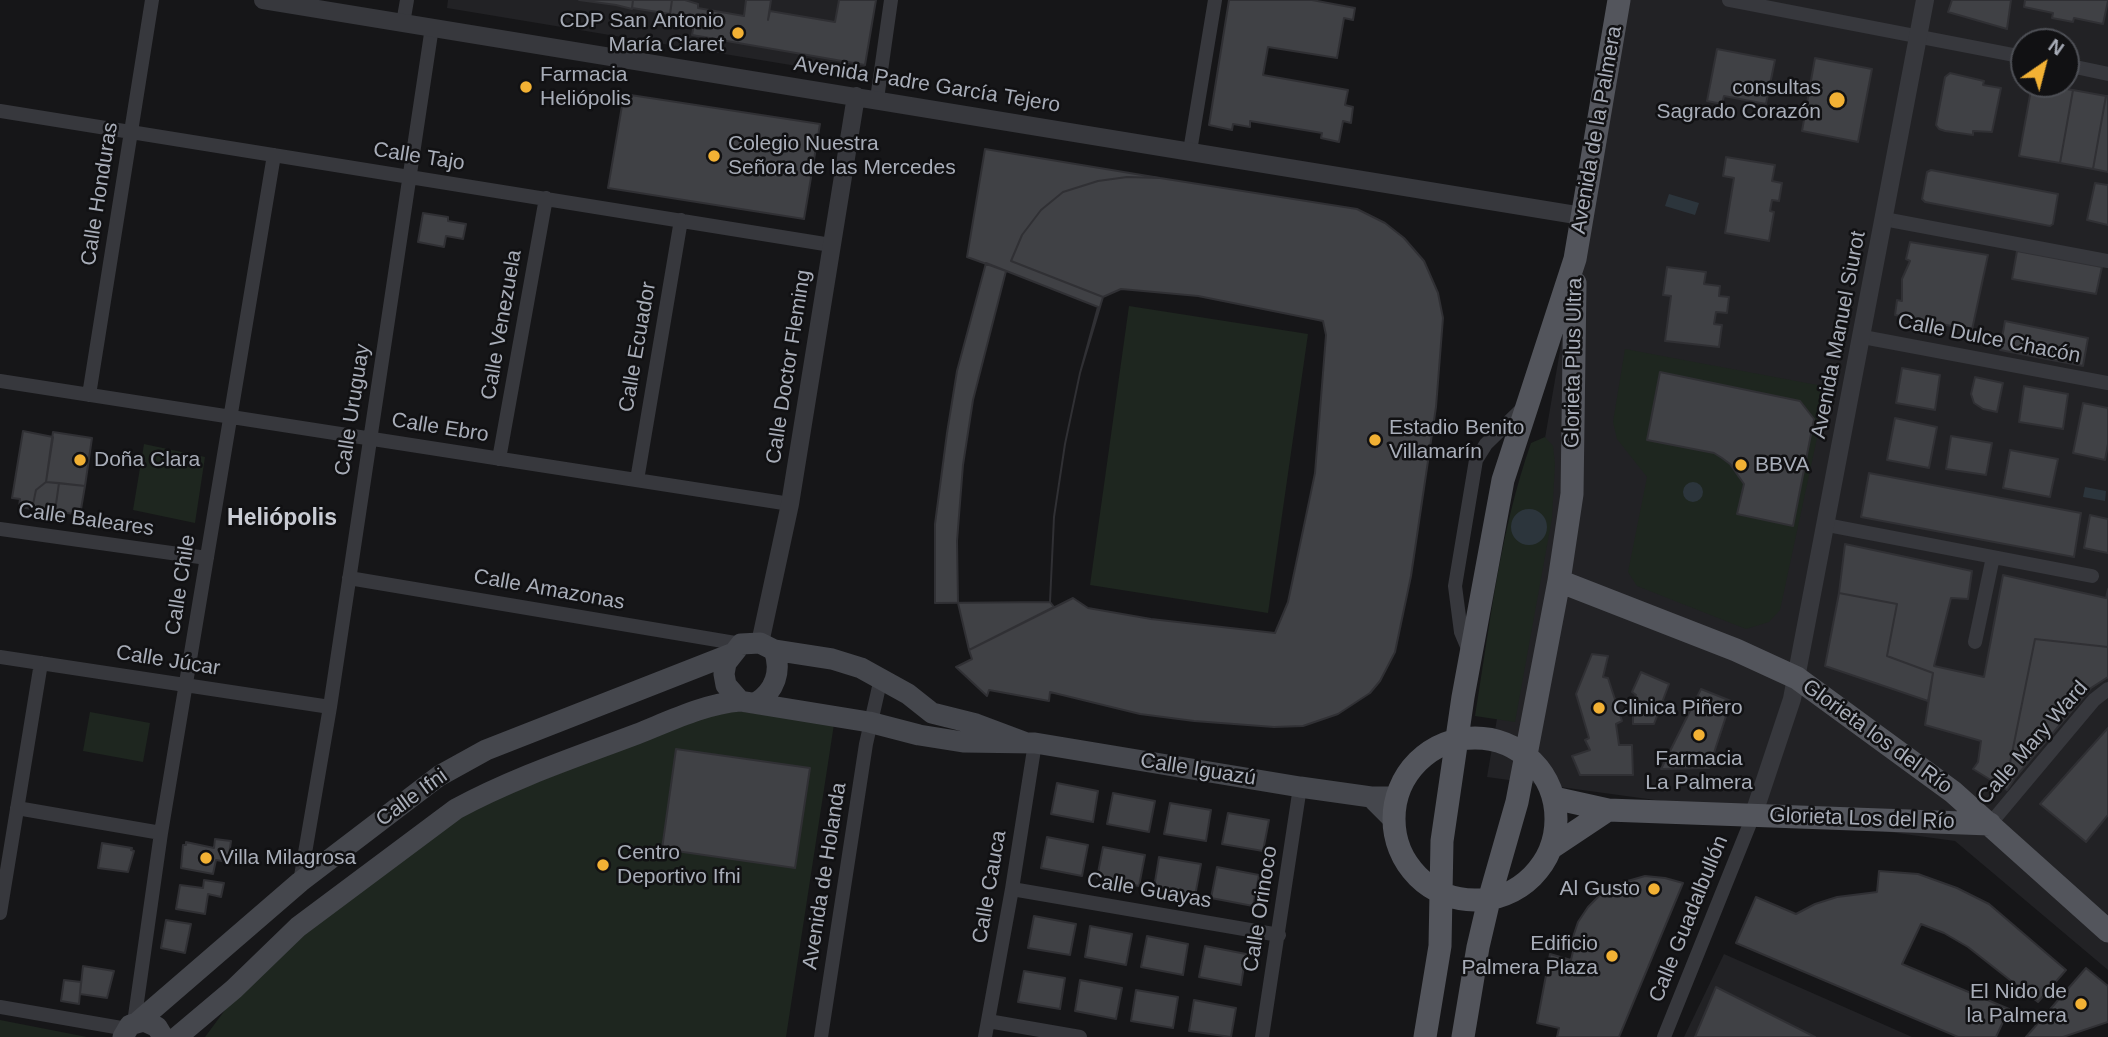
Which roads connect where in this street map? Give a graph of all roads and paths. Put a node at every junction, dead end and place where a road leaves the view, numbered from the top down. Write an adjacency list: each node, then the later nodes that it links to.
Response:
1 (152, 0): 18 (street, Calle Honduras)
2 (263, 0): 9 (street, Avenida Padre García Tejero)
3 (407, 0): 9 (street)
4 (891, 0): 16 (street)
5 (1215, 0): 19 (street)
6 (1619, 0): 23 (main road, Avenida de la Palmera)
7 (1729, 0): 11 (street)
8 (1925, 0): 11 (street, Avenida Manuel Siurot)
9 (403, 23): 10 (street, Avenida Padre García Tejero)
10 (432, 27): 15 (street, Avenida Padre García Tejero); 21 (street, Calle Uruguay)
11 (1918, 35): 12 (street); 24 (street, Avenida Manuel Siurot)
12 (2010, 54)
13 (2080, 68): 14 (street)
14 (2108, 74)
15 (856, 96): 16 (street, Avenida Padre García Tejero); 26 (street, Calle Doctor Fleming)
16 (877, 99): 19 (street, Avenida Padre García Tejero)
17 (0, 111): 18 (street, Calle Tajo)
18 (131, 132): 20 (street, Calle Tajo); 32 (street, Calle Honduras)
19 (1189, 151): 23 (street, Avenida Padre García Tejero)
20 (274, 155): 21 (street, Calle Tajo); 34 (street, Calle Chile)
21 (410, 176): 22 (street, Calle Tajo); 35 (street, Calle Uruguay)
22 (546, 198): 25 (street, Calle Tajo); 36 (street, Calle Venezuela)
23 (1582, 216): 27 (main road, Avenida de la Palmera)
24 (1884, 219): 28 (street); 29 (street, Avenida Manuel Siurot)
25 (681, 220): 26 (street, Calle Tajo); 37 (street, Calle Ecuador)
26 (831, 245): 38 (street, Calle Doctor Fleming)
27 (1575, 259): 33 (main road, Glorieta Plus Ultra); 45 (main road, Glorieta Plus Ultra)
28 (2108, 261)
29 (1863, 337): 31 (street, Calle Dulce Chacón); 39 (street, Avenida Manuel Siurot)
30 (0, 381): 32 (street, Calle Ebro)
31 (2108, 383)
32 (89, 395): 34 (street, Calle Ebro)
33 (1528, 404): 48 (main road, Glorieta Plus Ultra); 48 (street)
34 (230, 417): 35 (street, Calle Ebro); 42 (street, Calle Chile)
35 (370, 439): 36 (street, Calle Ebro); 44 (street, Calle Uruguay)
36 (499, 459): 37 (street, Calle Ebro)
37 (637, 480): 38 (street, Calle Ebro)
38 (790, 504): 47 (street, Calle Doctor Fleming)
39 (1827, 525): 41 (street); 52 (street, Avenida Manuel Siurot)
40 (0, 528): 42 (street, Calle Baleares)
41 (1993, 557): 43 (street); 46 (street)
42 (207, 558): 53 (street, Calle Chile)
43 (2092, 576)
44 (349, 578): 47 (street, Calle Amazonas); 56 (street, Calle Uruguay)
45 (1559, 581): 52 (main road, Glorieta los del Río); 60 (main road, Glorieta Plus Ultra)
46 (1975, 642)
47 (752, 648): 51 (main road, Calle Iguazú); 55 (main road); 55 (main road); 72 (main road, Calle Ifni)
48 (1471, 654): 58 (main road, Glorieta Plus Ultra)
49 (0, 657): 50 (street, Calle Júcar)
50 (41, 663): 53 (street, Calle Júcar); 65 (street)
51 (881, 678): 57 (street, Avenida de Holanda); 59 (main road, Calle Iguazú)
52 (1797, 678): 67 (street, Glorieta Los del Río); 69 (main road, Glorieta los del Río)
53 (186, 685): 56 (street, Calle Júcar); 70 (street, Calle Chile)
54 (2108, 689): 69 (street, Calle Mary Ward)
55 (748, 702): 57 (main road, Calle Iguazú); 83 (main road, Calle Ifni)
56 (330, 707): 72 (street, Calle Uruguay)
57 (869, 722): 59 (main road, Calle Iguazú); 84 (street, Avenida de Holanda)
58 (1457, 740): 60 (main road); 63 (main road); 74 (main road, Glorieta Plus Ultra)
59 (1029, 742): 61 (main road, Calle Iguazú); 73 (street, Calle Cauca)
60 (1525, 755): 64 (main road); 75 (main road, Glorieta Plus Ultra)
61 (1300, 787): 62 (main road, Calle Iguazú); 78 (street, Calle Orinoco)
62 (1371, 797): 63 (main road, Calle Iguazú); 68 (main road)
63 (1397, 797): 68 (main road)
64 (1554, 799): 66 (main road); 71 (main road)
65 (17, 808): 70 (street); 76 (street)
66 (1608, 810): 67 (main road); 71 (main road)
67 (1753, 816): 69 (main road, Glorieta Los del Río); 90 (street, Calle Guadalbullón)
68 (1394, 820): 74 (main road)
69 (1990, 824): 77 (main road, Glorieta los del Río)
70 (161, 833): 81 (street, Calle Chile)
71 (1551, 848): 75 (main road)
72 (300, 882): 81 (main road, Calle Ifni)
73 (1012, 889): 78 (street, Calle Guayas); 80 (street, Calle Cauca)
74 (1442, 893): 75 (main road); 88 (main road, Glorieta Plus Ultra)
75 (1489, 900): 89 (main road, Glorieta Plus Ultra)
76 (0, 914)
77 (2108, 931)
78 (1279, 935): 87 (street, Calle Orinoco)
79 (0, 1007): 81 (street)
80 (988, 1021): 85 (street, Calle Cauca); 86 (street)
81 (131, 1028): 82 (main road)
82 (163, 1037)
83 (177, 1037)
84 (821, 1037)
85 (985, 1037)
86 (1080, 1037)
87 (1262, 1037)
88 (1425, 1037)
89 (1463, 1037)
90 (1664, 1037)

